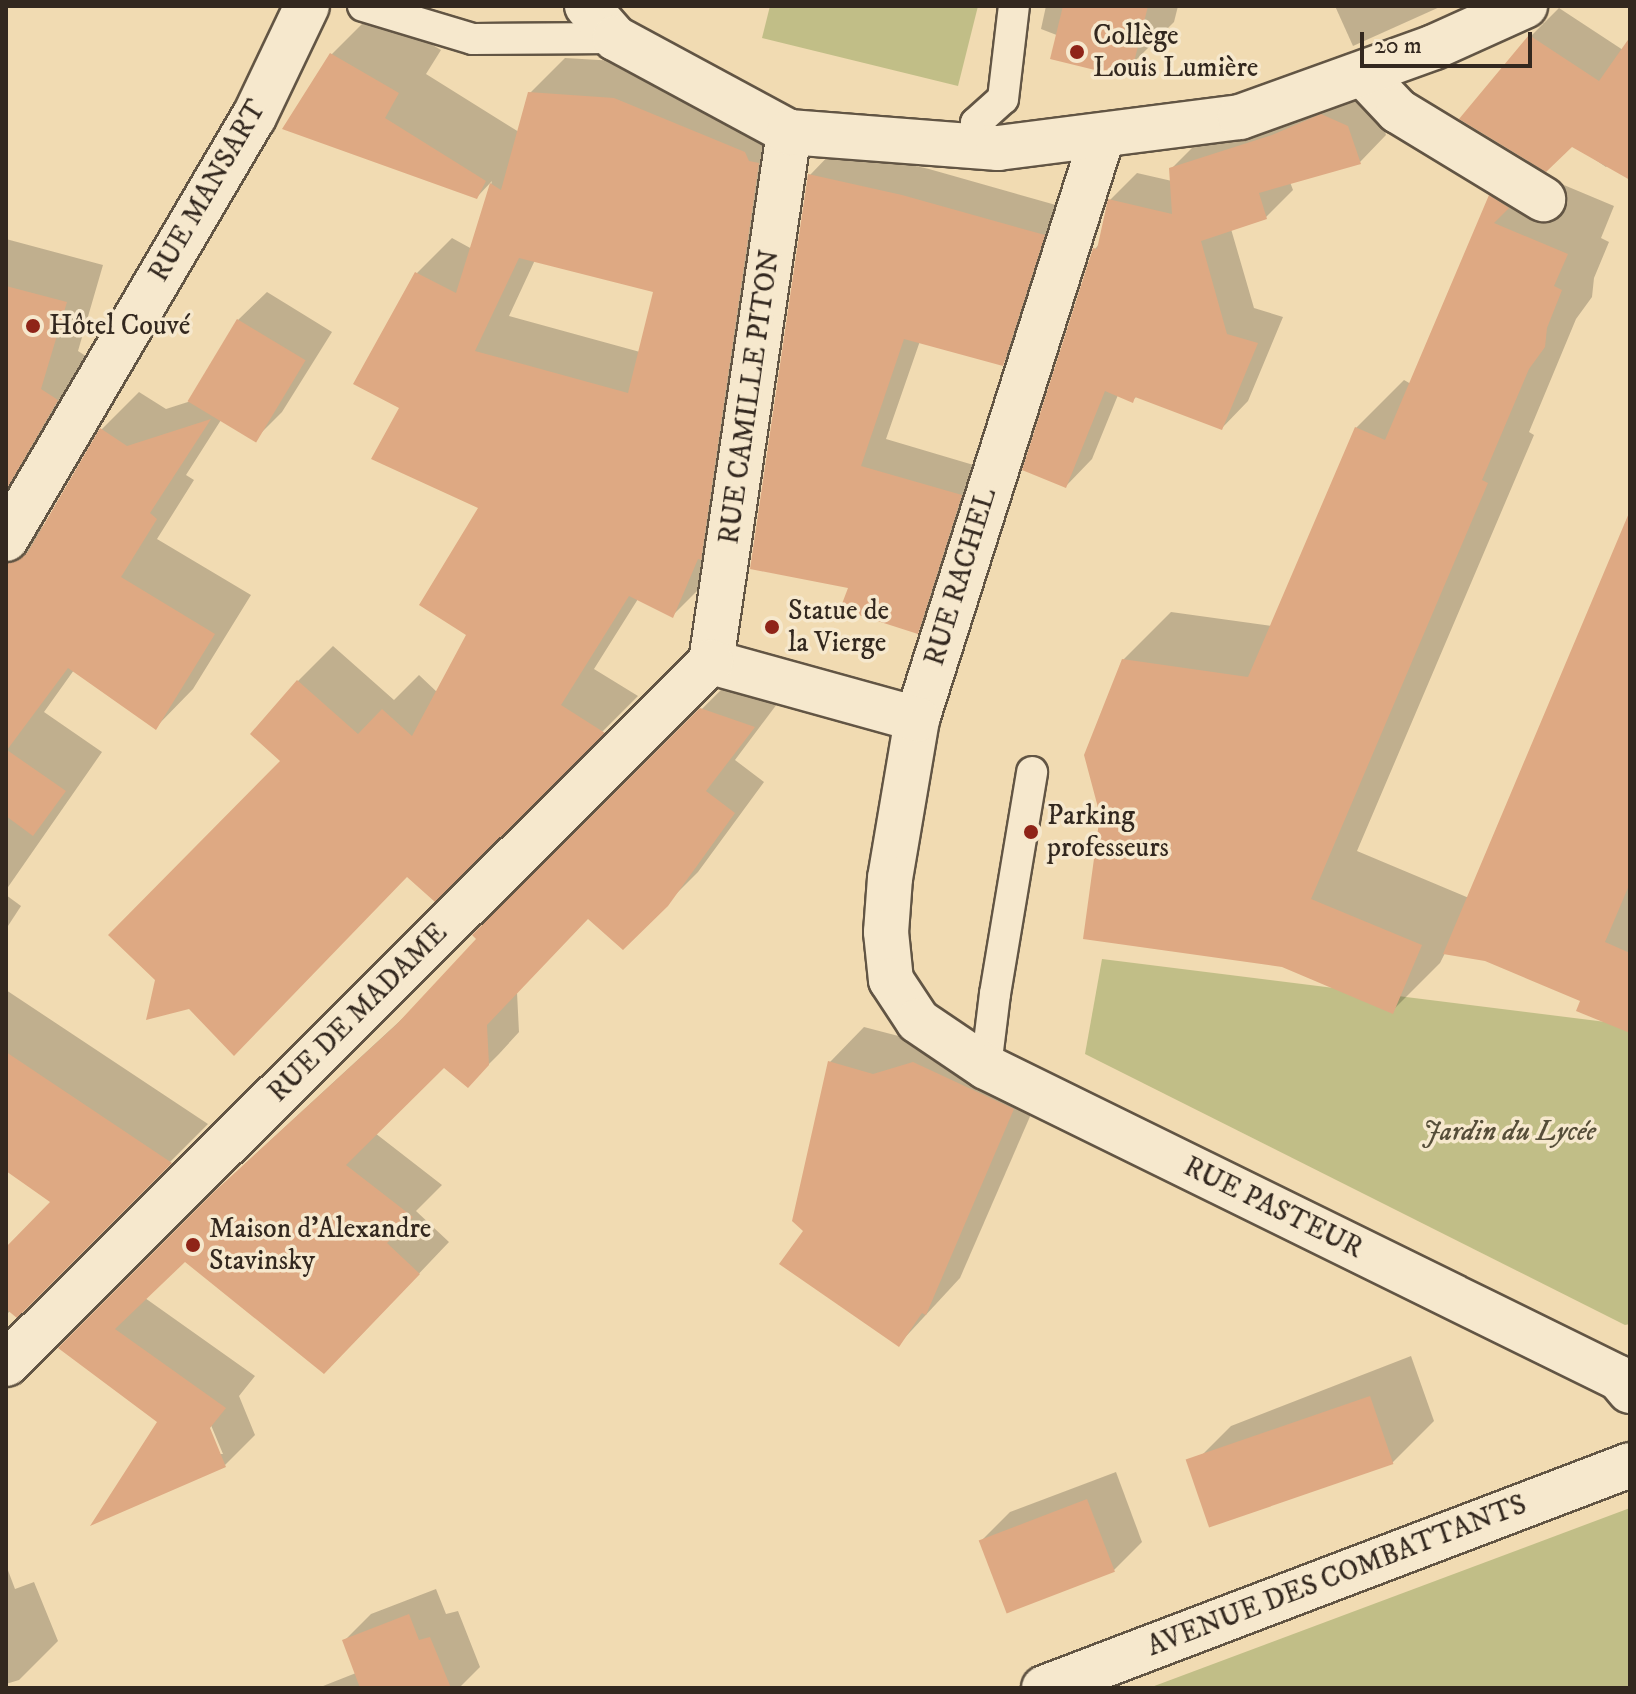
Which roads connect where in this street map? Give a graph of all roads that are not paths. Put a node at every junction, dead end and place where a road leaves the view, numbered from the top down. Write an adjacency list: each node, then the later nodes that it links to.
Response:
1 (307, 6): 11 (street, RUE MANSART)
2 (363, 6): 5 (lane)
3 (1014, 6): 9 (lane)
4 (1525, 6): 6 (street)
5 (601, 22): 7 (street)
6 (1363, 74): 8 (street); 10 (street)
7 (789, 132): 9 (street); 12 (street, RUE CAMILLE PITON)
8 (1102, 137): 9 (street); 13 (street, RUE RACHEL)
9 (974, 146)
10 (1543, 199)
11 (6, 539)
12 (711, 662): 13 (street); 17 (street, RUE DE MADAME)
13 (917, 719): 15 (street, RUE RACHEL)
14 (1032, 772): 16 (lane)
15 (918, 1021): 16 (street, RUE PASTEUR)
16 (986, 1067): 18 (street, RUE PASTEUR)
17 (6, 1364)
18 (1630, 1391)
19 (1630, 1465): 20 (street, AVENUE DES COMBATTANTS)
20 (1044, 1688)

